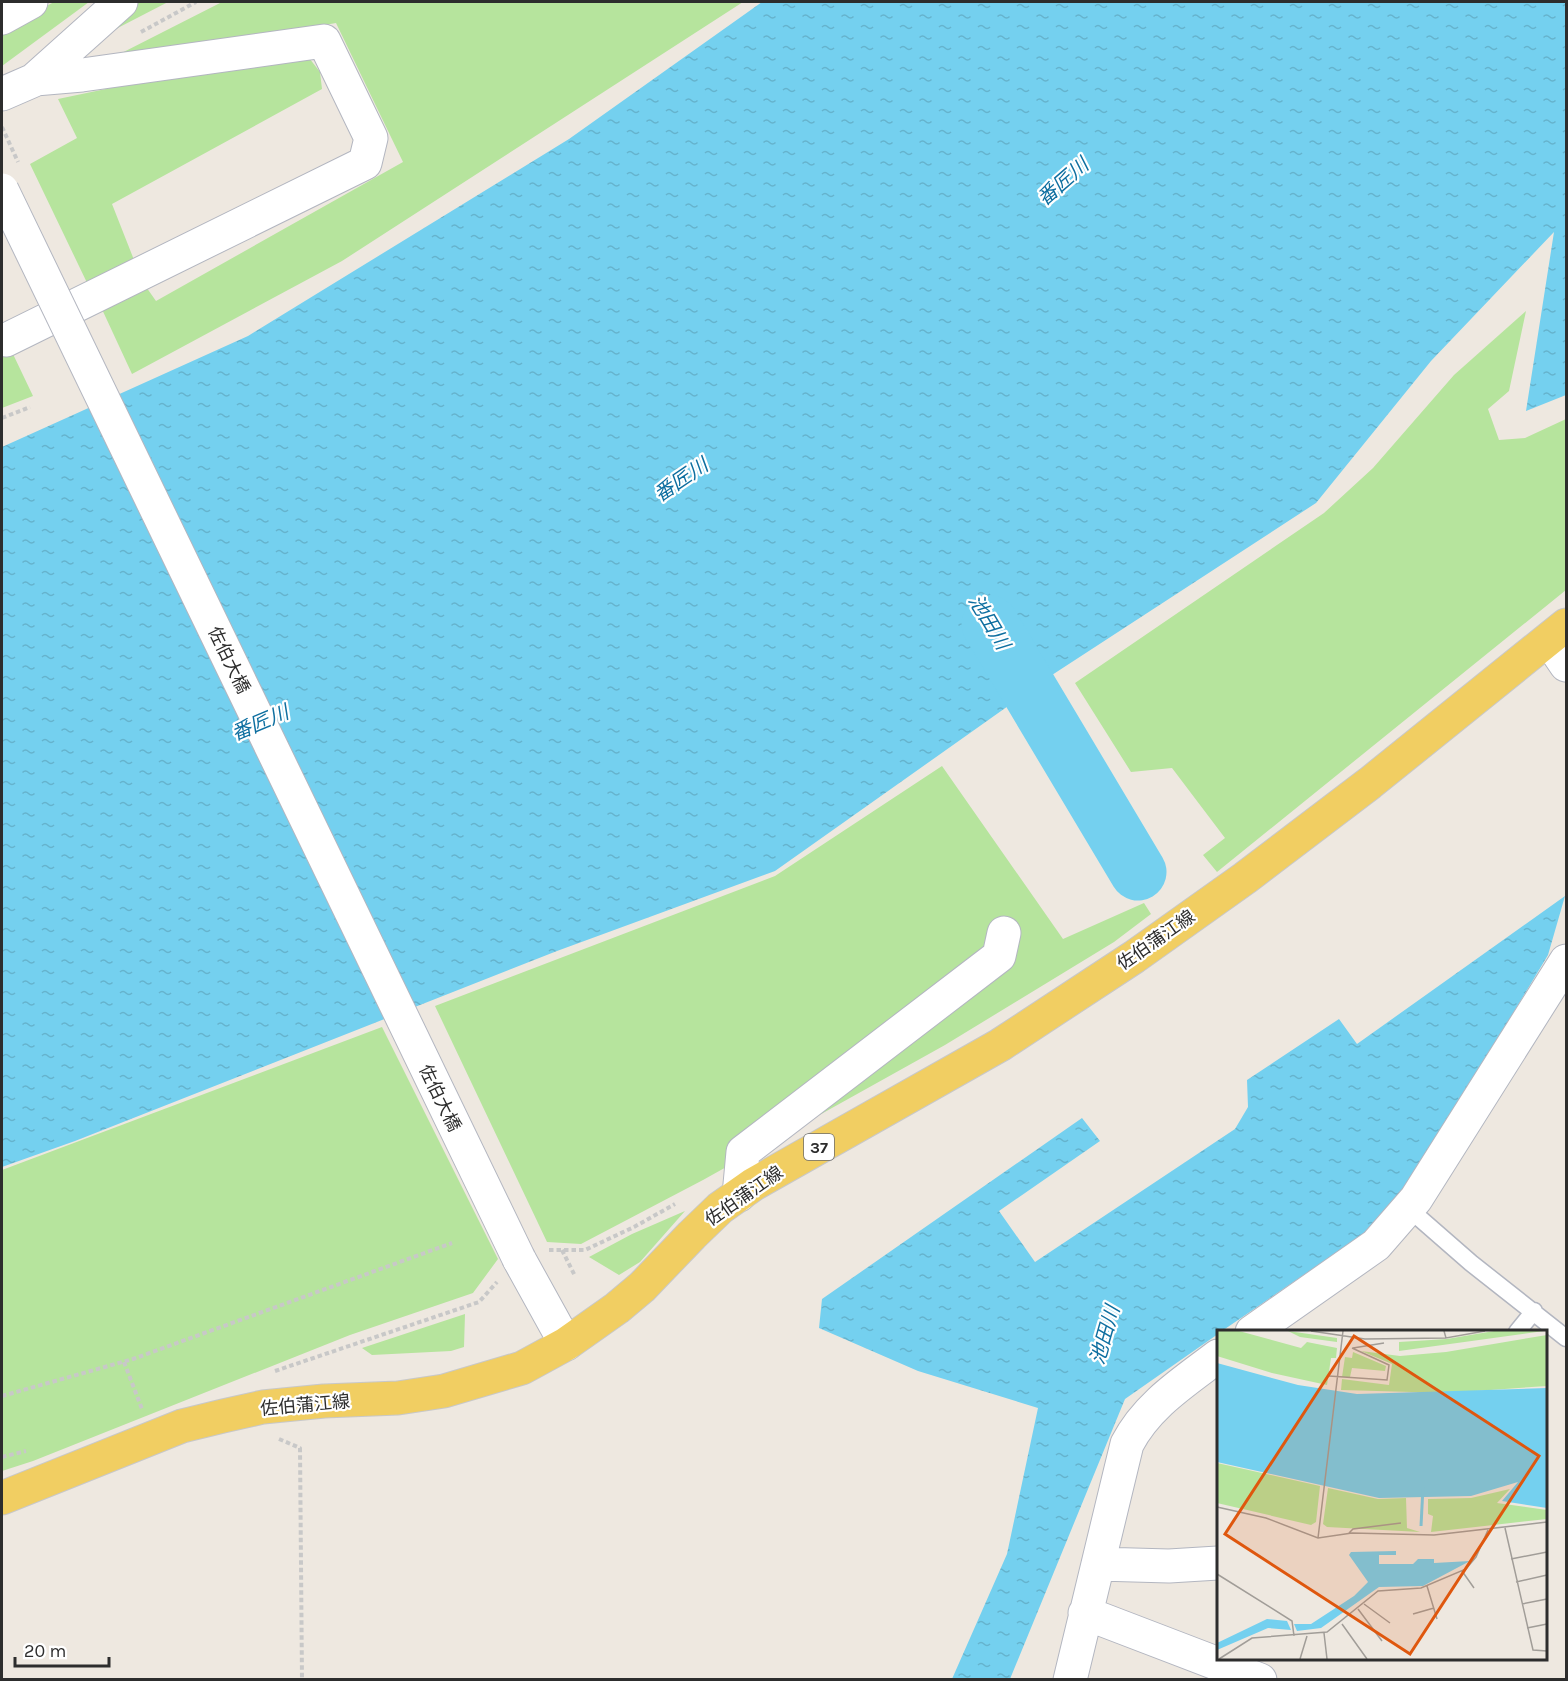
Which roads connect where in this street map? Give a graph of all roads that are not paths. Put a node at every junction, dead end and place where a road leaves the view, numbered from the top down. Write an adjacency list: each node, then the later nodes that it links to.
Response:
1 (31, 2): 3 (street)
2 (121, 2): 5 (street)
3 (2, 18)
4 (106, 51): 5 (street)
5 (35, 80): 6 (street); 8 (street)
6 (2, 94)
7 (2, 190): 18 (street, 佐伯大橋, bridge)
8 (6, 340)
9 (1560, 643): 12 (main road, 佐伯蒲江線 / 37)
10 (1004, 933): 12 (street)
11 (1562, 976): 13 (street)
12 (738, 1195): 18 (main road, 佐伯蒲江線 / 37)
13 (1408, 1209): 14 (lane); 15 (street)
14 (1533, 1311): 16 (lane); 17 (lane)
15 (1255, 1330)
16 (1519, 1330)
17 (1566, 1338)
18 (566, 1344): 20 (main road, 佐伯蒲江線 / 37)
19 (1217, 1357): 22 (street)
20 (2, 1498)
21 (1217, 1563): 22 (street)
22 (1098, 1564): 23 (street)
23 (1085, 1613): 24 (street); 25 (street)
24 (1070, 1680)
25 (1260, 1680)

